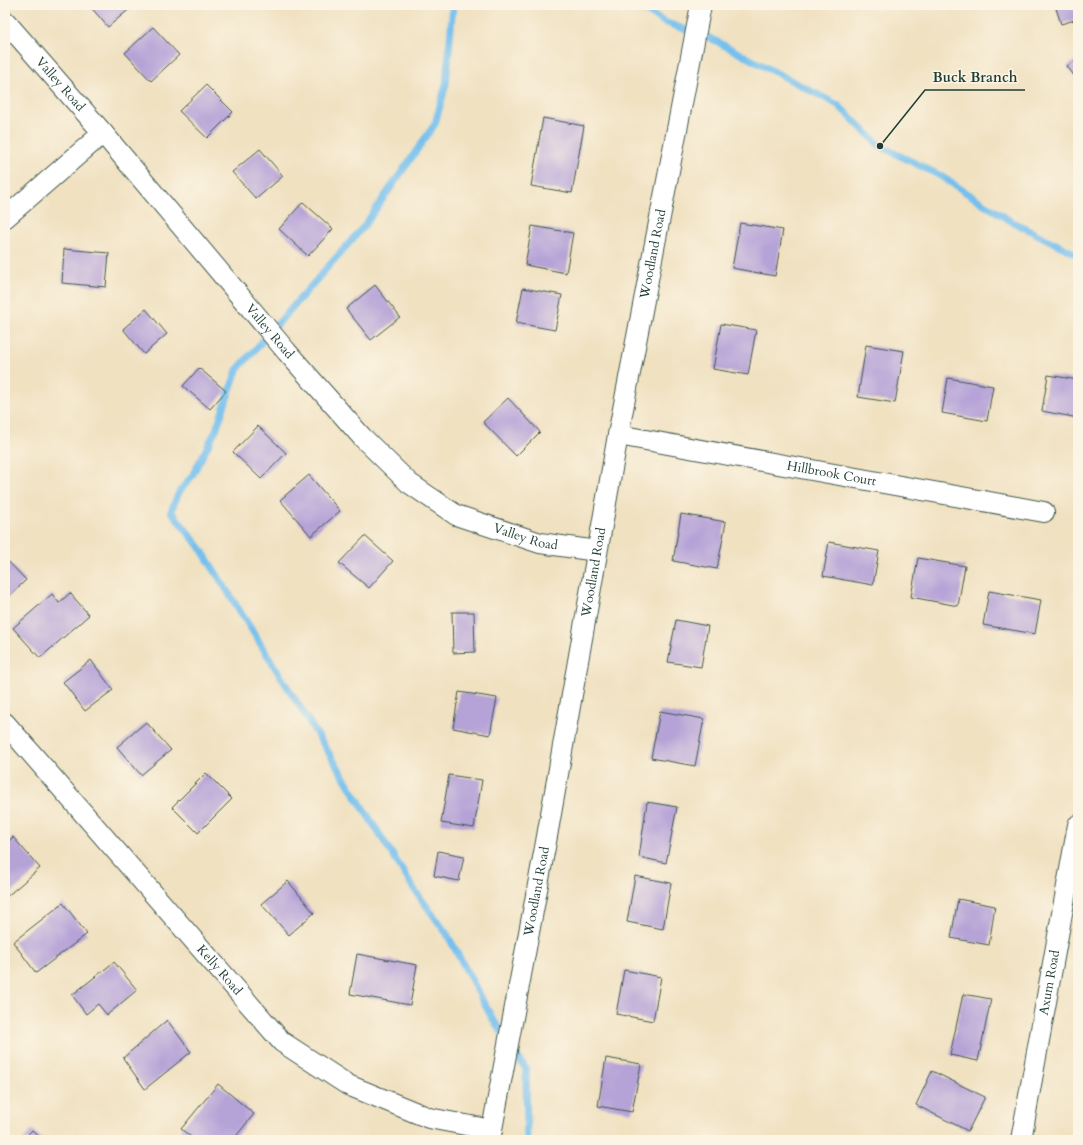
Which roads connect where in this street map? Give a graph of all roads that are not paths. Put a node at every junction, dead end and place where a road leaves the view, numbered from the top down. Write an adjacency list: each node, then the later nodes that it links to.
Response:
1 (701, 5): 5 (street, Woodland Road)
2 (5, 21): 3 (street, Valley Road)
3 (104, 133): 4 (street); 7 (street, Valley Road)
4 (5, 218)
5 (618, 435): 6 (street, Hillbrook Court); 7 (street, Woodland Road)
6 (1044, 512)
7 (597, 551): 10 (street, Woodland Road)
8 (5, 724): 10 (street, Kelly Road)
9 (1078, 825): 11 (street, Axum Road)
10 (491, 1135)
11 (1021, 1140)

